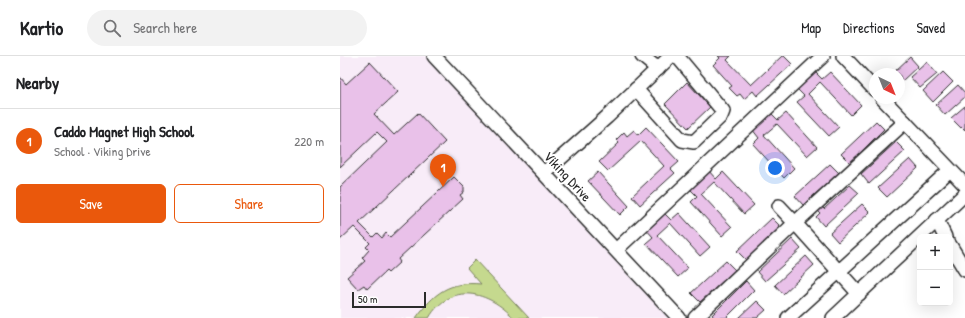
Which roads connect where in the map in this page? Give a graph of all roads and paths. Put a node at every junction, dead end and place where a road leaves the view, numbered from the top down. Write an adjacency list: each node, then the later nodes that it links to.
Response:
1 (434, 56): 13 (street, Viking Drive)
2 (642, 56): 7 (street)
3 (671, 56): 7 (street)
4 (677, 56): 9 (street)
5 (824, 56): 20 (street)
6 (843, 56): 8 (street)
7 (658, 69): 9 (street)
8 (869, 84)
9 (636, 89): 13 (street)
10 (888, 104): 11 (street)
11 (905, 122): 12 (street); 18 (street)
12 (950, 170): 14 (street); 22 (street)
13 (544, 173): 20 (street, Viking Drive)
14 (965, 185)
15 (965, 194): 17 (street)
16 (779, 206): 18 (street)
17 (937, 220): 19 (street); 24 (street)
18 (795, 223): 22 (street); 26 (street)
19 (944, 234)
20 (616, 250): 25 (street, Viking Drive)
21 (953, 250): 23 (street)
22 (838, 270): 24 (street); 27 (street)
23 (965, 270)
24 (858, 294): 28 (street)
25 (679, 318)
26 (695, 318)
27 (788, 318)
28 (833, 318)

